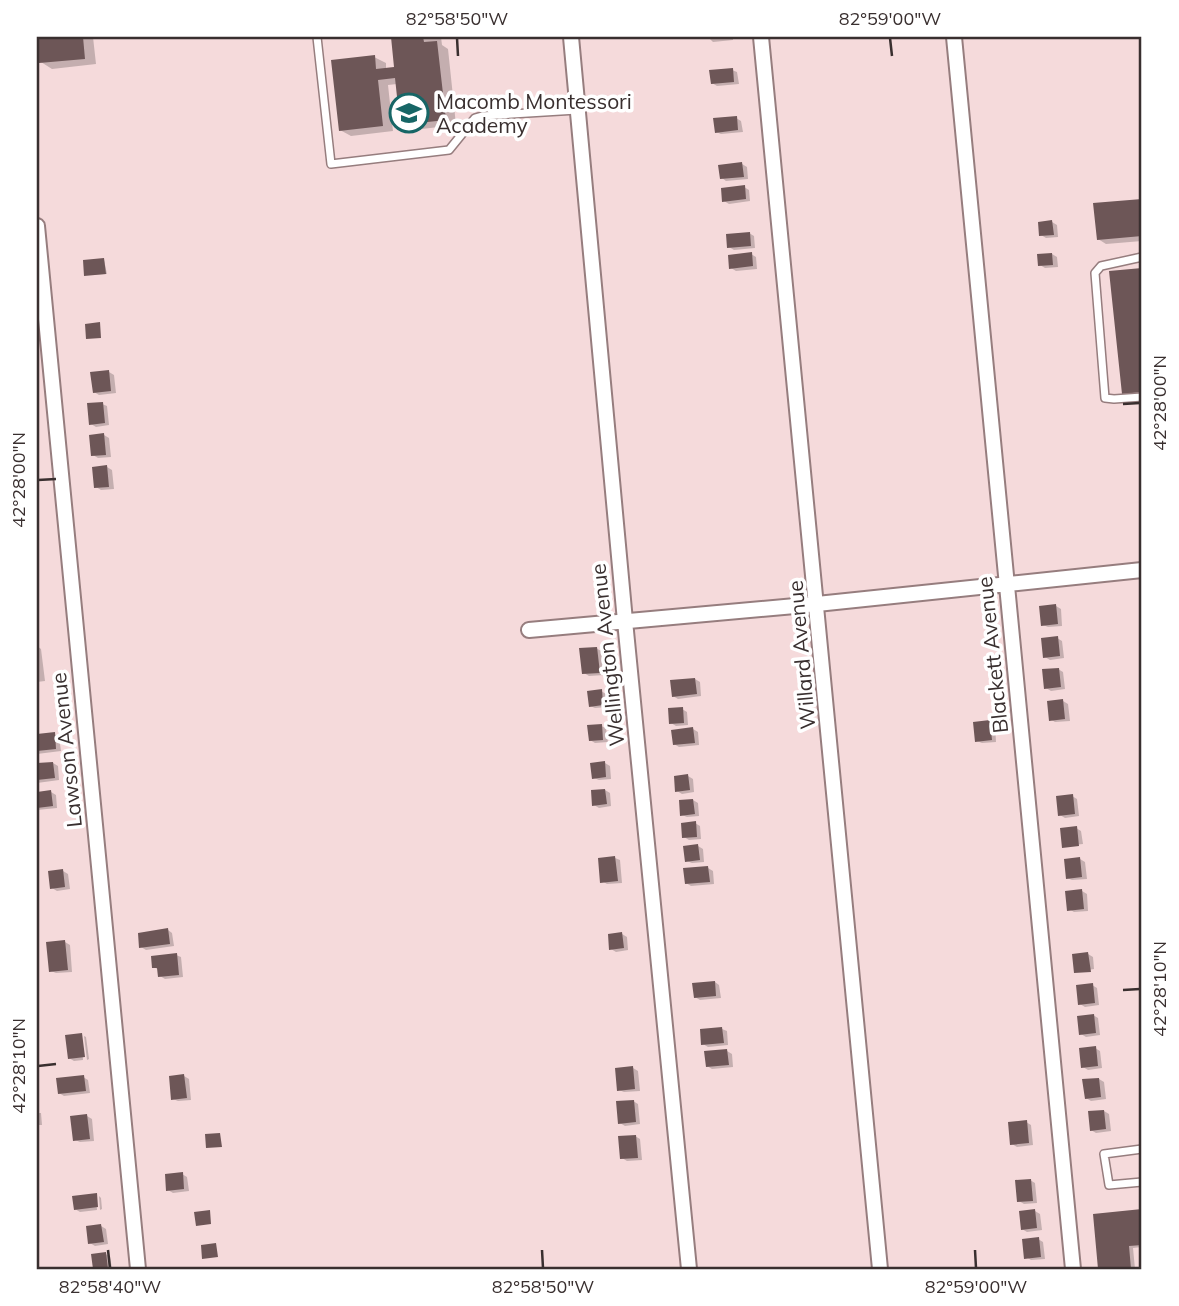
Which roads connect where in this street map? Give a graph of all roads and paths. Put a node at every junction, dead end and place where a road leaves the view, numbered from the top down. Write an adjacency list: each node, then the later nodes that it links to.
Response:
1 (316, 37): 5 (lane)
2 (571, 37): 5 (street, Wellington Avenue)
3 (761, 37): 11 (street, Willard Avenue)
4 (954, 37): 10 (street, Blackett Avenue)
5 (578, 110): 12 (street, Wellington Avenue)
6 (37, 226): 16 (street, Lawson Avenue)
7 (1142, 257): 8 (lane)
8 (1142, 397)
9 (1142, 570): 10 (street)
10 (1006, 584): 11 (street); 19 (street, Blackett Avenue)
11 (817, 604): 12 (street); 18 (street, Willard Avenue)
12 (625, 621): 13 (street); 17 (street, Wellington Avenue)
13 (529, 630)
14 (1142, 1149): 15 (lane)
15 (1142, 1182)
16 (138, 1269)
17 (689, 1269)
18 (880, 1269)
19 (1073, 1269)

